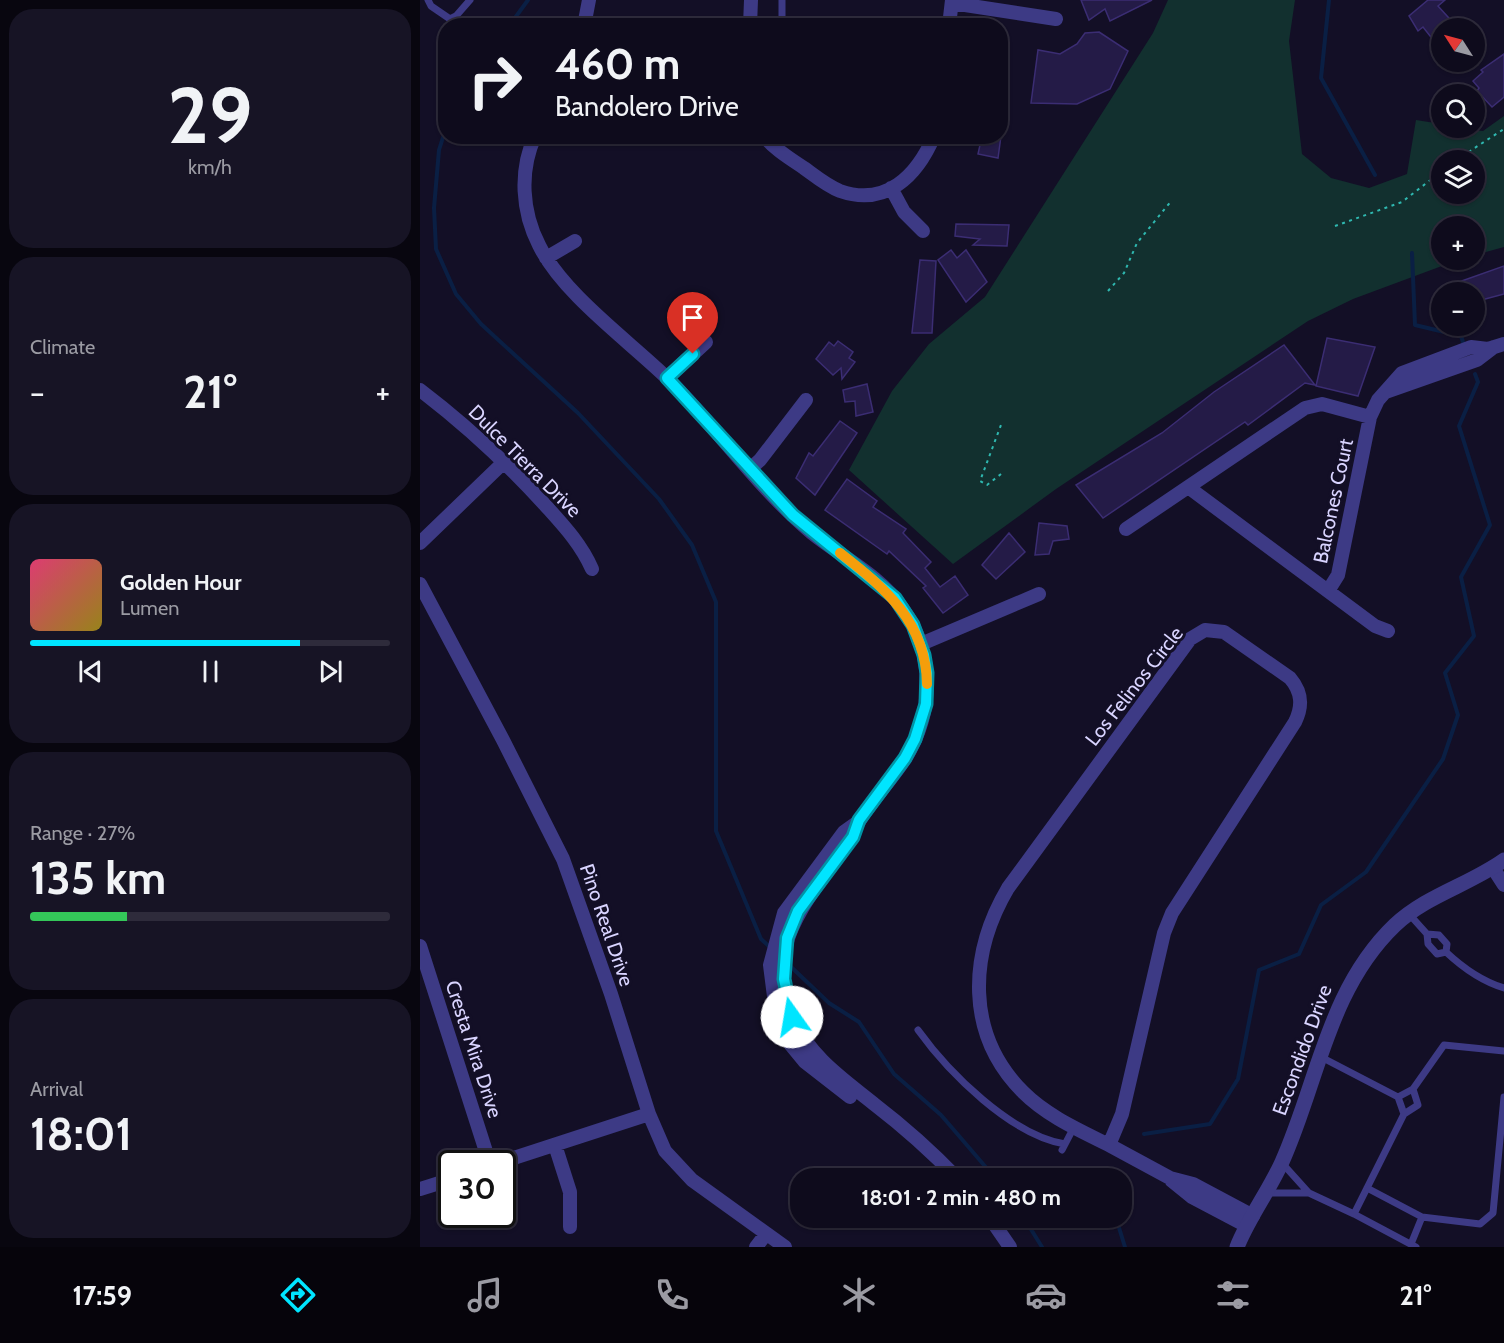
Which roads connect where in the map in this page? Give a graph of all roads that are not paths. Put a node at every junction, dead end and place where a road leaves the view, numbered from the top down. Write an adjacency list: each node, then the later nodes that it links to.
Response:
1 (428, 0): 7 (lane)
2 (470, 0): 8 (lane)
3 (589, 0): 9 (street)
4 (751, 0): 10 (street)
5 (783, 0): 11 (lane)
6 (952, 1): 12 (street); 13 (street)
7 (449, 18)
8 (452, 18)
9 (586, 18)
10 (750, 18)
11 (782, 18)
12 (950, 18)
13 (1056, 19)
14 (532, 144): 20 (street)
15 (772, 144): 17 (street)
16 (929, 144): 17 (street)
17 (891, 188): 18 (street)
18 (923, 231)
19 (575, 241): 20 (street)
20 (546, 258): 25 (street)
21 (706, 342): 25 (street)
22 (1499, 345): 23 (street, Balcones Court); 24 (street, Balcones Court)
23 (1455, 353): 24 (street); 27 (street, Balcones Court)
24 (1461, 367): 27 (street, Balcones Court)
25 (667, 378): 31 (street)
26 (420, 390): 30 (street, Dulce Tierra Drive)
27 (1386, 392): 29 (street, Balcones Court)
28 (806, 400): 31 (street)
29 (1370, 417): 32 (street, Balcones Court); 37 (street, Balcones Court)
30 (504, 462): 34 (street); 35 (street, Dulce Tierra Drive)
31 (750, 469): 40 (street)
32 (1188, 487): 33 (street, Balcones Court); 37 (street, Balcones Court)
33 (1126, 529)
34 (420, 543)
35 (592, 569)
36 (420, 584): 56 (street, Pino Real Drive)
37 (1328, 591): 39 (street, Balcones Court)
38 (1039, 594): 40 (street)
39 (1388, 631)
40 (921, 644): 41 (street)
41 (859, 820): 51 (street); 51 (street)
42 (1498, 864): 43 (street); 44 (street, Escondido Drive)
43 (1504, 885)
44 (1409, 914): 45 (lane); 52 (street, Escondido Drive)
45 (1428, 934): 47 (lane); 47 (lane)
46 (420, 946): 61 (street, Cresta Mira Drive)
47 (1446, 952): 48 (lane)
48 (1504, 987)
49 (918, 1030): 58 (lane)
50 (1504, 1051): 53 (lane)
51 (805, 1053): 64 (street)
52 (1321, 1057): 54 (lane); 63 (street, Escondido Drive)
53 (1413, 1089): 54 (lane); 57 (lane)
54 (1398, 1097): 57 (lane)
55 (1504, 1097): 71 (lane)
56 (649, 1114): 59 (street); 75 (street, Pino Real Drive)
57 (1404, 1114): 66 (lane)
58 (1074, 1127): 60 (street, Los Felinos Circle); 60 (street, Los Felinos Circle)
59 (555, 1145): 62 (street); 73 (street)
60 (1109, 1145): 72 (street, Los Felinos Circle)
61 (488, 1150)
62 (516, 1157)
63 (1282, 1162): 68 (street, Escondido Drive); 69 (lane)
64 (947, 1168)
65 (438, 1183): 67 (street)
66 (1367, 1188): 70 (lane); 71 (lane)
67 (420, 1189)
68 (1266, 1193): 69 (lane); 72 (street, Escondido Drive)
69 (1309, 1193): 70 (lane)
70 (1354, 1214): 76 (lane)
71 (1422, 1217): 76 (lane)
72 (1250, 1221): 80 (street, Escondido Drive)
73 (570, 1227)
74 (997, 1228): 79 (street)
75 (766, 1234): 77 (street); 78 (street, Pino Real Drive)
76 (1413, 1246)
77 (756, 1247)
78 (785, 1247)
79 (1010, 1247)
80 (1237, 1247)

